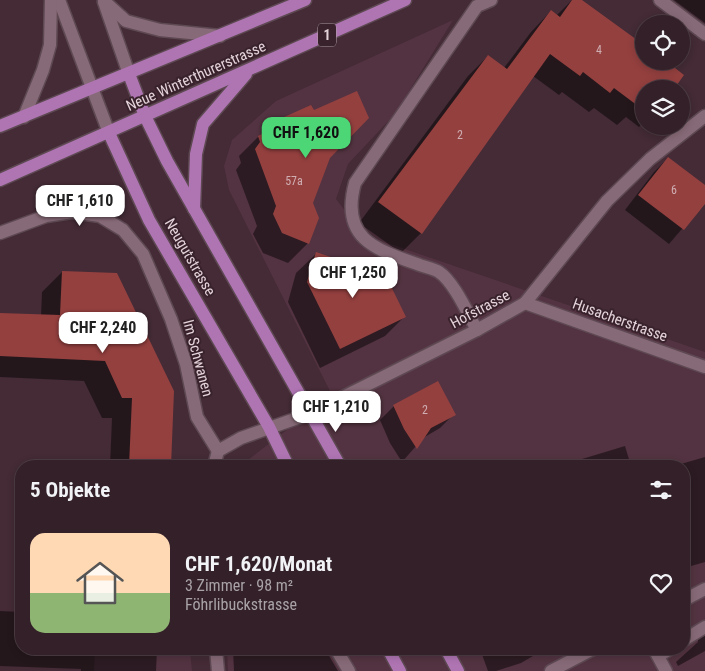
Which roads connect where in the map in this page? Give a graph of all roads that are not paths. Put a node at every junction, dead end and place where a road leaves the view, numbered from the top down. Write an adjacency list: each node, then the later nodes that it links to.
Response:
1 (51, 0): 15 (street)
2 (59, 0): 12 (street, Neugutstrasse)
3 (305, 0): 9 (main road, Neue Winterthurerstrasse)
4 (405, 0): 10 (main road, Neue Winterthurerstrasse / 1)
5 (491, 0): 22 (street)
6 (660, 0): 8 (street)
7 (103, 1): 9 (street, Neugutstrasse); 11 (street, Neugutstrasse)
8 (705, 34)
9 (220, 36): 11 (main road, Neue Winterthurerstrasse)
10 (249, 70): 13 (main road, Neue Winterthurerstrasse / 1); 19 (main road, Neugutstrasse)
11 (129, 74): 12 (main road, Neue Winterthurerstrasse); 13 (main road, Neugutstrasse)
12 (93, 88): 15 (main road, Neue Winterthurerstrasse); 17 (street, Neugutstrasse)
13 (145, 116): 17 (main road, Neue Winterthurerstrasse); 19 (main road, Neugutstrasse)
14 (705, 116): 21 (street, Hofstrasse)
15 (24, 117): 16 (main road, Neue Winterthurerstrasse)
16 (0, 126)
17 (110, 132): 18 (main road, Neue Winterthurerstrasse); 25 (main road, Neugutstrasse)
18 (0, 180)
19 (194, 210): 24 (main road, Neugutstrasse)
20 (0, 232): 26 (street, Im Schwanen)
21 (525, 303): 22 (street, Hofstrasse); 23 (street, Husacherstrasse)
22 (477, 330): 24 (street, Hofstrasse)
23 (705, 367)
24 (309, 414): 25 (street, Hofstrasse); 29 (main road, Neugutstrasse)
25 (269, 427): 26 (street); 28 (main road, Neugutstrasse)
26 (218, 451): 27 (street)
27 (216, 460)
28 (285, 460)
29 (336, 460)
30 (705, 589): 31 (street)
31 (690, 597)
32 (705, 627): 33 (street)
33 (690, 636)
34 (217, 655): 40 (street)
35 (340, 655): 41 (street)
36 (391, 655): 42 (main road)
37 (449, 655): 43 (main road)
38 (582, 655): 44 (street)
39 (658, 655): 45 (street)
40 (218, 671)
41 (349, 671)
42 (400, 671)
43 (458, 671)
44 (551, 671)
45 (666, 671)

